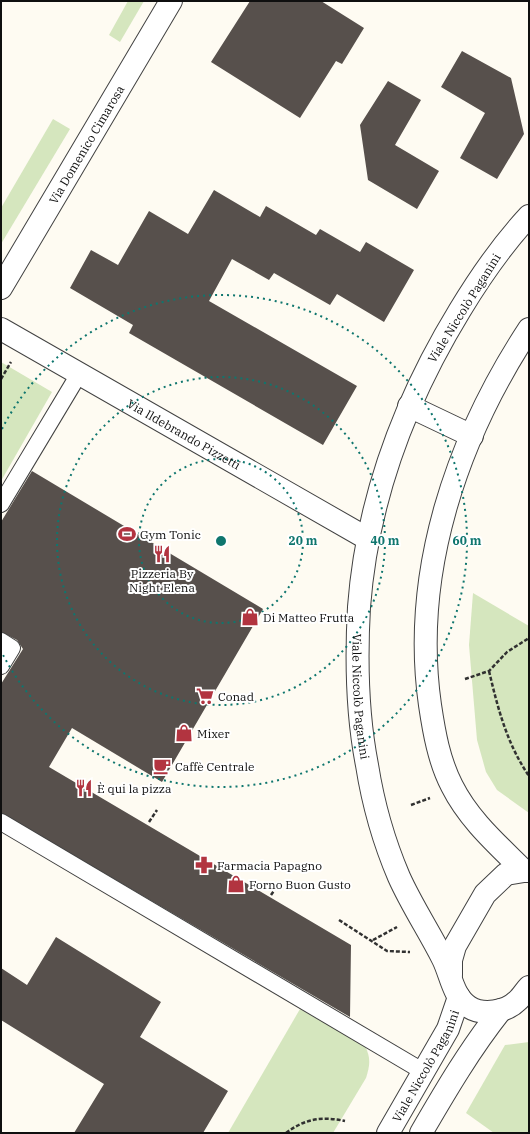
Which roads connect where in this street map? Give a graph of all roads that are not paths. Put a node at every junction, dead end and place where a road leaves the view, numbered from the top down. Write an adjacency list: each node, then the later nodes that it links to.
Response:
1 (171, 1): 3 (street, Via Domenico Cimarosa)
2 (529, 216): 7 (street, Viale Niccolò Paganini)
3 (1, 288)
4 (1, 329): 6 (street, Via Ildebrando Pizzetti)
5 (529, 329): 8 (street, Viale Niccolò Paganini)
6 (79, 374): 9 (lane); 10 (street, Via Ildebrando Pizzetti)
7 (409, 406): 8 (street); 10 (street, Viale Niccolò Paganini)
8 (472, 436): 14 (street, Viale Niccolò Paganini)
9 (1, 504)
10 (368, 540): 15 (street, Viale Niccolò Paganini)
11 (1, 641): 12 (lane)
12 (1, 666)
13 (1, 822): 19 (lane)
14 (527, 871): 15 (street, Viale Niccolò Paganini)
15 (451, 975): 17 (street, Viale Niccolò Paganini)
16 (529, 987): 18 (street, Viale Niccolò Paganini)
17 (459, 997): 18 (street, Viale Niccolò Paganini); 19 (street, Viale Niccolò Paganini)
18 (501, 1010): 21 (street, Viale Niccolò Paganini)
19 (424, 1072): 20 (street, Viale Niccolò Paganini)
20 (388, 1133)
21 (421, 1133)

